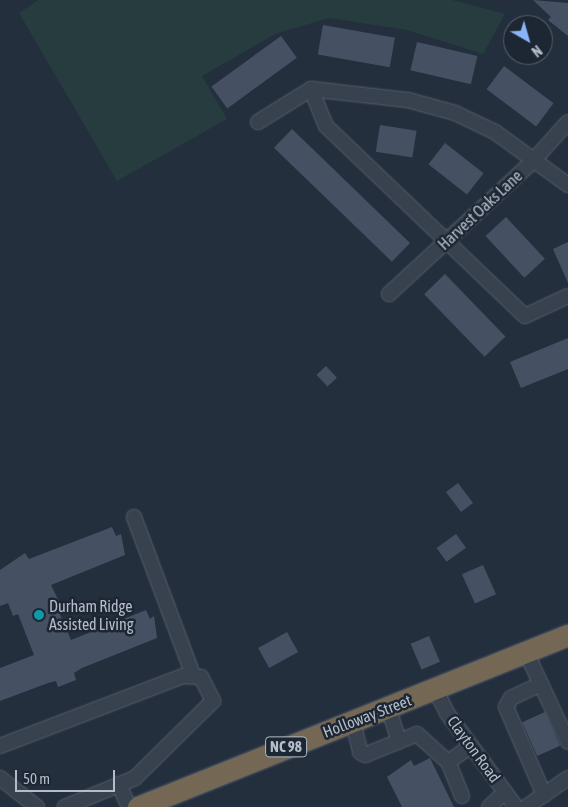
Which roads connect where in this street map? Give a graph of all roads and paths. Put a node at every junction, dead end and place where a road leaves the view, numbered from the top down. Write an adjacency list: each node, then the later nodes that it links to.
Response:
1 (311, 89): 2 (street); 4 (street); 6 (street)
2 (258, 122)
3 (568, 122): 4 (street, Harvest Oaks Lane)
4 (534, 160): 5 (street); 6 (street, Harvest Oaks Lane)
5 (568, 185)
6 (447, 240): 7 (street, Harvest Oaks Lane); 8 (street)
7 (389, 294)
8 (568, 296)
9 (134, 517): 12 (street)
10 (568, 636): 11 (highway, Holloway Street / NC 98)
11 (526, 652): 13 (street); 14 (highway, Holloway Street / NC 98)
12 (193, 676): 19 (street); 24 (street)
13 (541, 684): 18 (street); 26 (street)
14 (435, 689): 15 (highway, Holloway Street / NC 98); 20 (street, Clayton Road)
15 (388, 708): 16 (highway, Holloway Street / NC 98); 17 (street)
16 (353, 721): 17 (street); 31 (highway, Holloway Street / NC 98)
17 (398, 741): 21 (street)
18 (568, 742)
19 (0, 746)
20 (471, 746): 21 (street); 25 (street, Clayton Road)
21 (448, 762): 27 (street)
22 (0, 778): 28 (street)
23 (568, 778): 26 (street)
24 (119, 784): 29 (street); 30 (street)
25 (505, 792): 32 (street); 33 (street, Clayton Road)
26 (544, 795): 34 (street)
27 (462, 796)
28 (37, 807)
29 (65, 807)
30 (129, 807)
31 (138, 807)
32 (489, 807)
33 (516, 807)
34 (526, 807)

